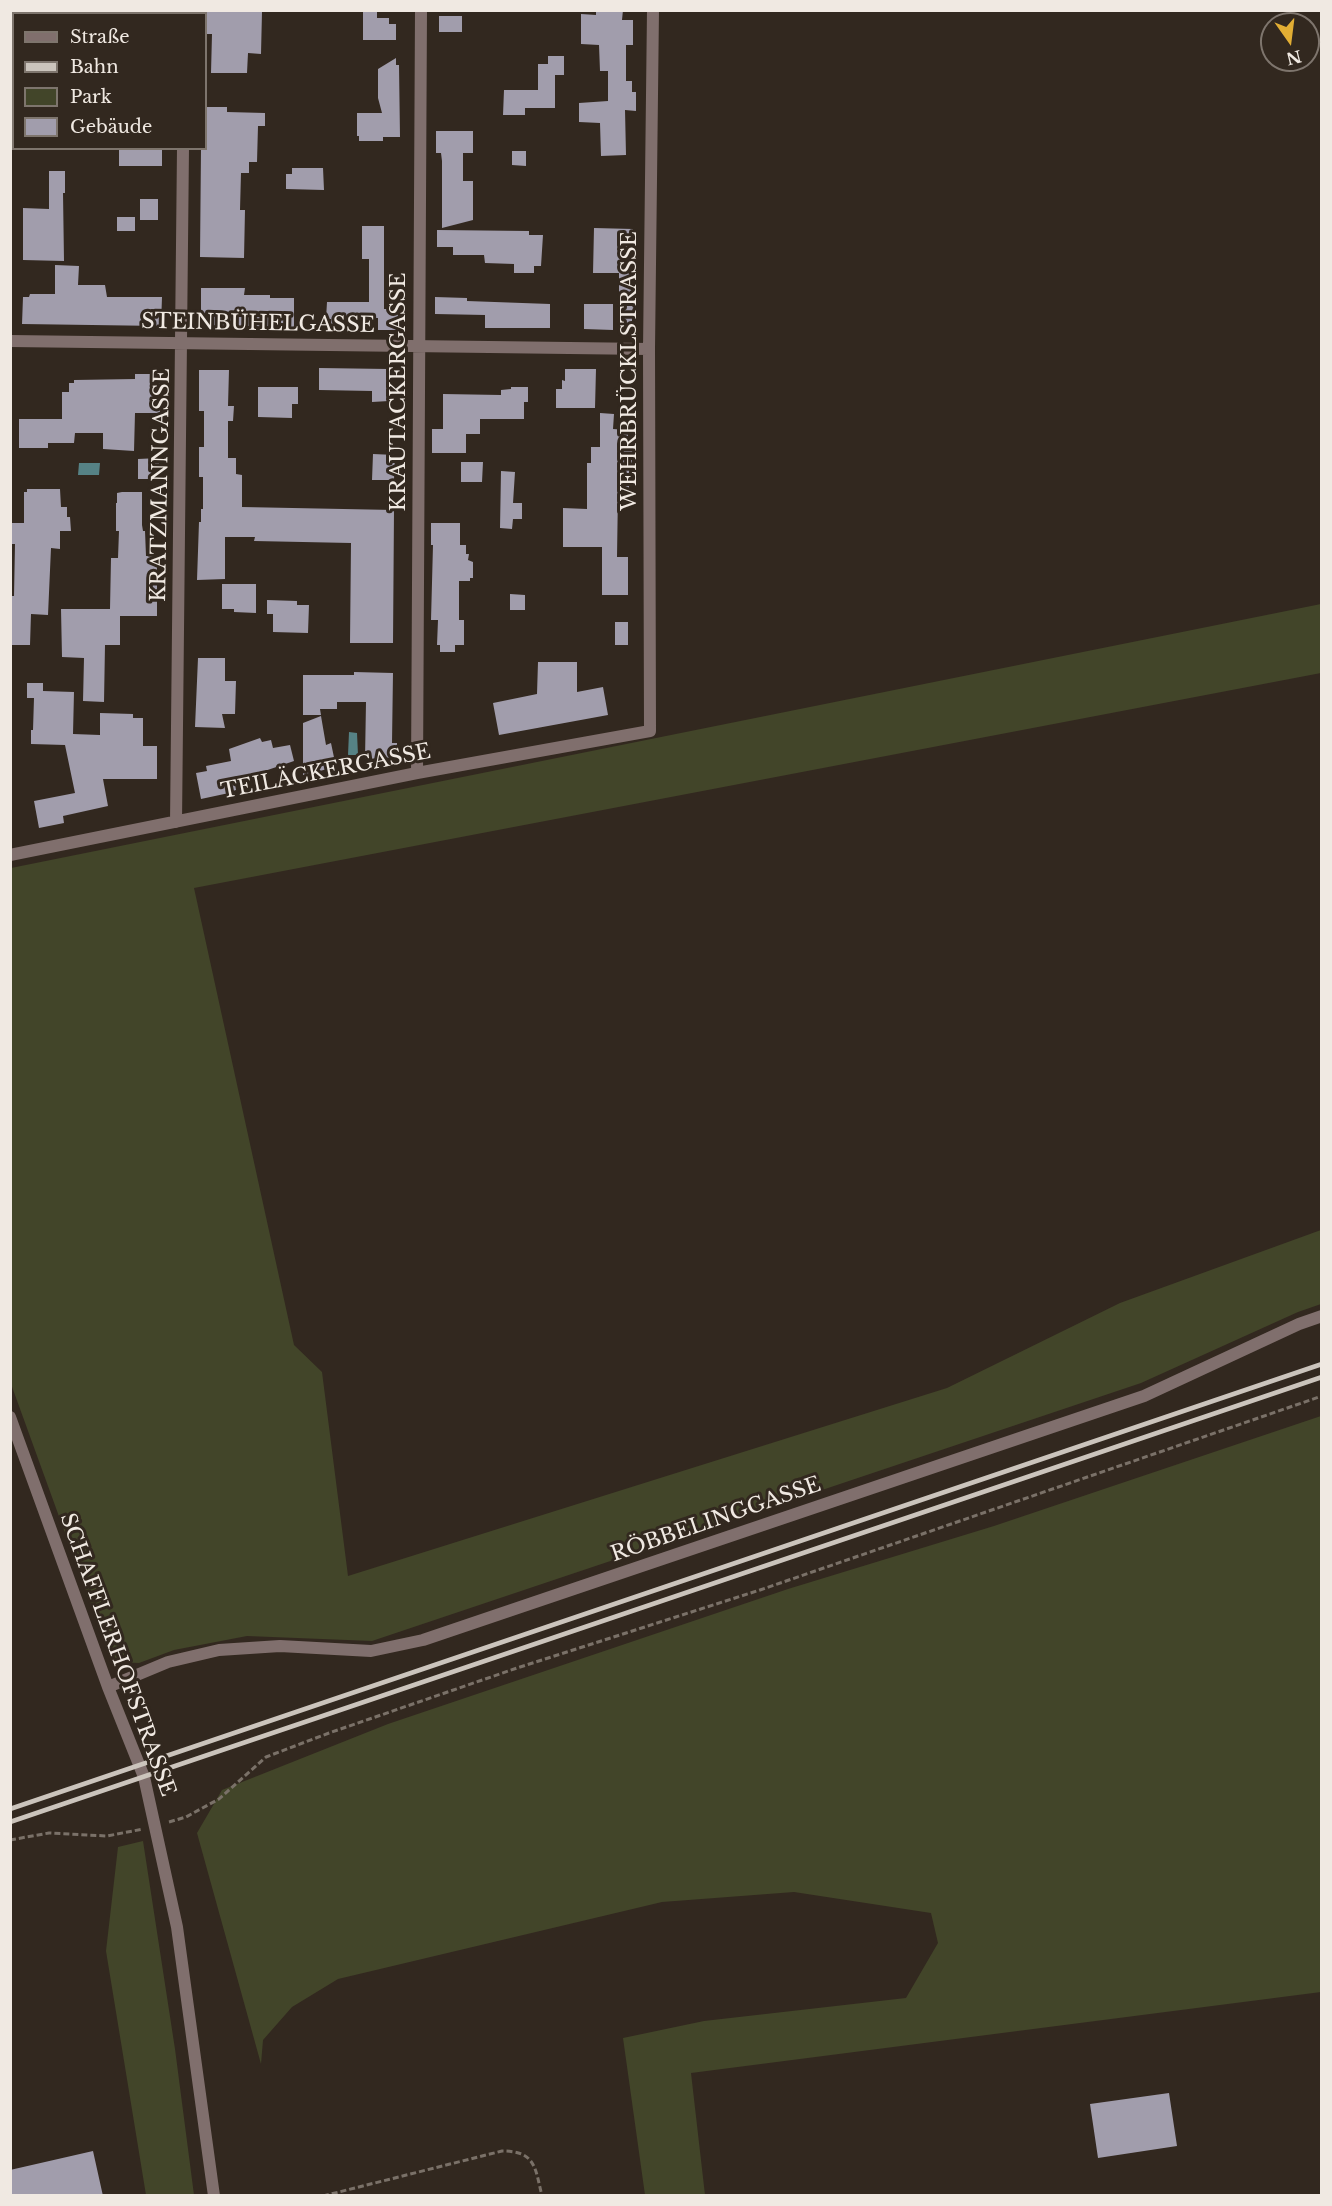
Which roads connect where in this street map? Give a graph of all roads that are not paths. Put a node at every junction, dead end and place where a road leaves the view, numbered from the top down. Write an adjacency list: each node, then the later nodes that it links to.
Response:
1 (421, 10): 6 (street, KRAUTACKERGASSE)
2 (653, 10): 7 (street, WEHRBRÜCKLSTRASSE)
3 (183, 150): 5 (street, KRATZMANNGASSE)
4 (10, 341): 5 (street, STEINBÜHELGASSE)
5 (182, 343): 6 (street, STEINBÜHELGASSE); 10 (street, KRATZMANNGASSE)
6 (419, 346): 7 (street, STEINBÜHELGASSE); 9 (street, KRAUTACKERGASSE)
7 (649, 349): 8 (street, WEHRBRÜCKLSTRASSE)
8 (650, 731): 9 (street, TEILÄCKERGASSE)
9 (417, 773): 10 (street, TEILÄCKERGASSE)
10 (176, 822): 11 (street, TEILÄCKERGASSE)
11 (10, 855)
12 (1322, 1316): 14 (street, RÖBBELINGGASSE)
13 (10, 1418): 14 (street, SCHAFFLERHOFSTRASSE)
14 (108, 1688): 15 (street, SCHAFFLERHOFSTRASSE)
15 (214, 2196)

